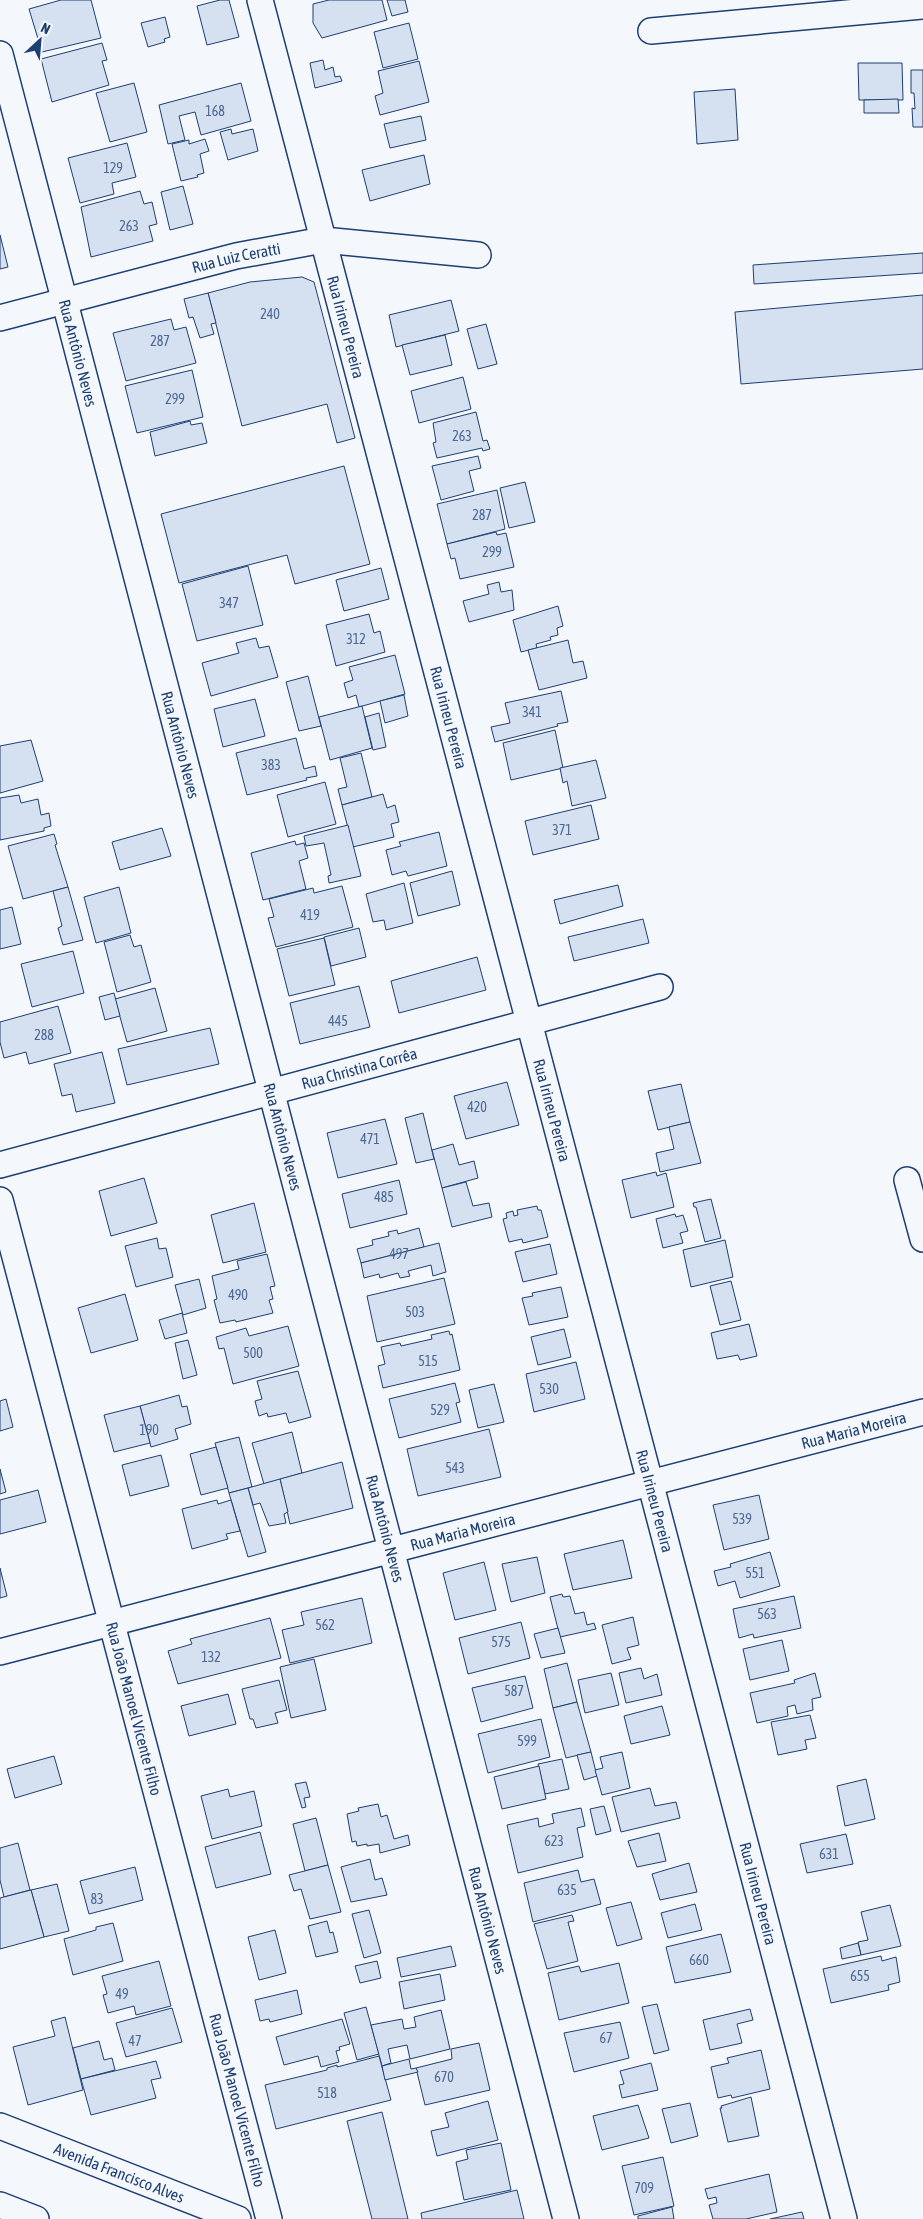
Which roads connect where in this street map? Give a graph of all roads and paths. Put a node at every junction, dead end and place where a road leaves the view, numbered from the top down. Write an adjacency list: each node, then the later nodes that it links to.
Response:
1 (260, 0): 5 (street, Rua Irineu Pereira)
2 (923, 6): 3 (street)
3 (651, 30)
4 (0, 54): 7 (street, Rua Antônio Neves)
5 (323, 240): 6 (street, Rua Luiz Ceratti); 7 (street, Rua Luiz Ceratti); 10 (street, Rua Irineu Pereira)
6 (478, 255)
7 (65, 302): 8 (street, Rua Luiz Ceratti); 11 (street, Rua Antônio Neves)
8 (0, 318)
9 (660, 987): 10 (street, Rua Christina Corrêa)
10 (529, 1022): 11 (street, Rua Christina Corrêa); 17 (street, Rua Irineu Pereira)
11 (272, 1092): 12 (street, Rua Christina Corrêa); 18 (street, Rua Antônio Neves)
12 (0, 1165)
13 (907, 1180): 15 (street)
14 (0, 1200): 19 (street, Rua João Manoel Vicente Filho)
15 (923, 1239)
16 (923, 1412): 17 (street, Rua Maria Moreira)
17 (650, 1483): 18 (street, Rua Maria Moreira); 27 (street, Rua Irineu Pereira)
18 (391, 1550): 19 (street, Rua Maria Moreira); 26 (street, Rua Antônio Neves)
19 (112, 1623): 20 (street, Rua Maria Moreira); 25 (street, Rua João Manoel Vicente Filho)
20 (0, 1652)
21 (0, 2126): 24 (street, Avenida Francisco Alves)
22 (0, 2205): 23 (street)
23 (36, 2219)
24 (238, 2219)
25 (268, 2219)
26 (566, 2219)
27 (844, 2219)

